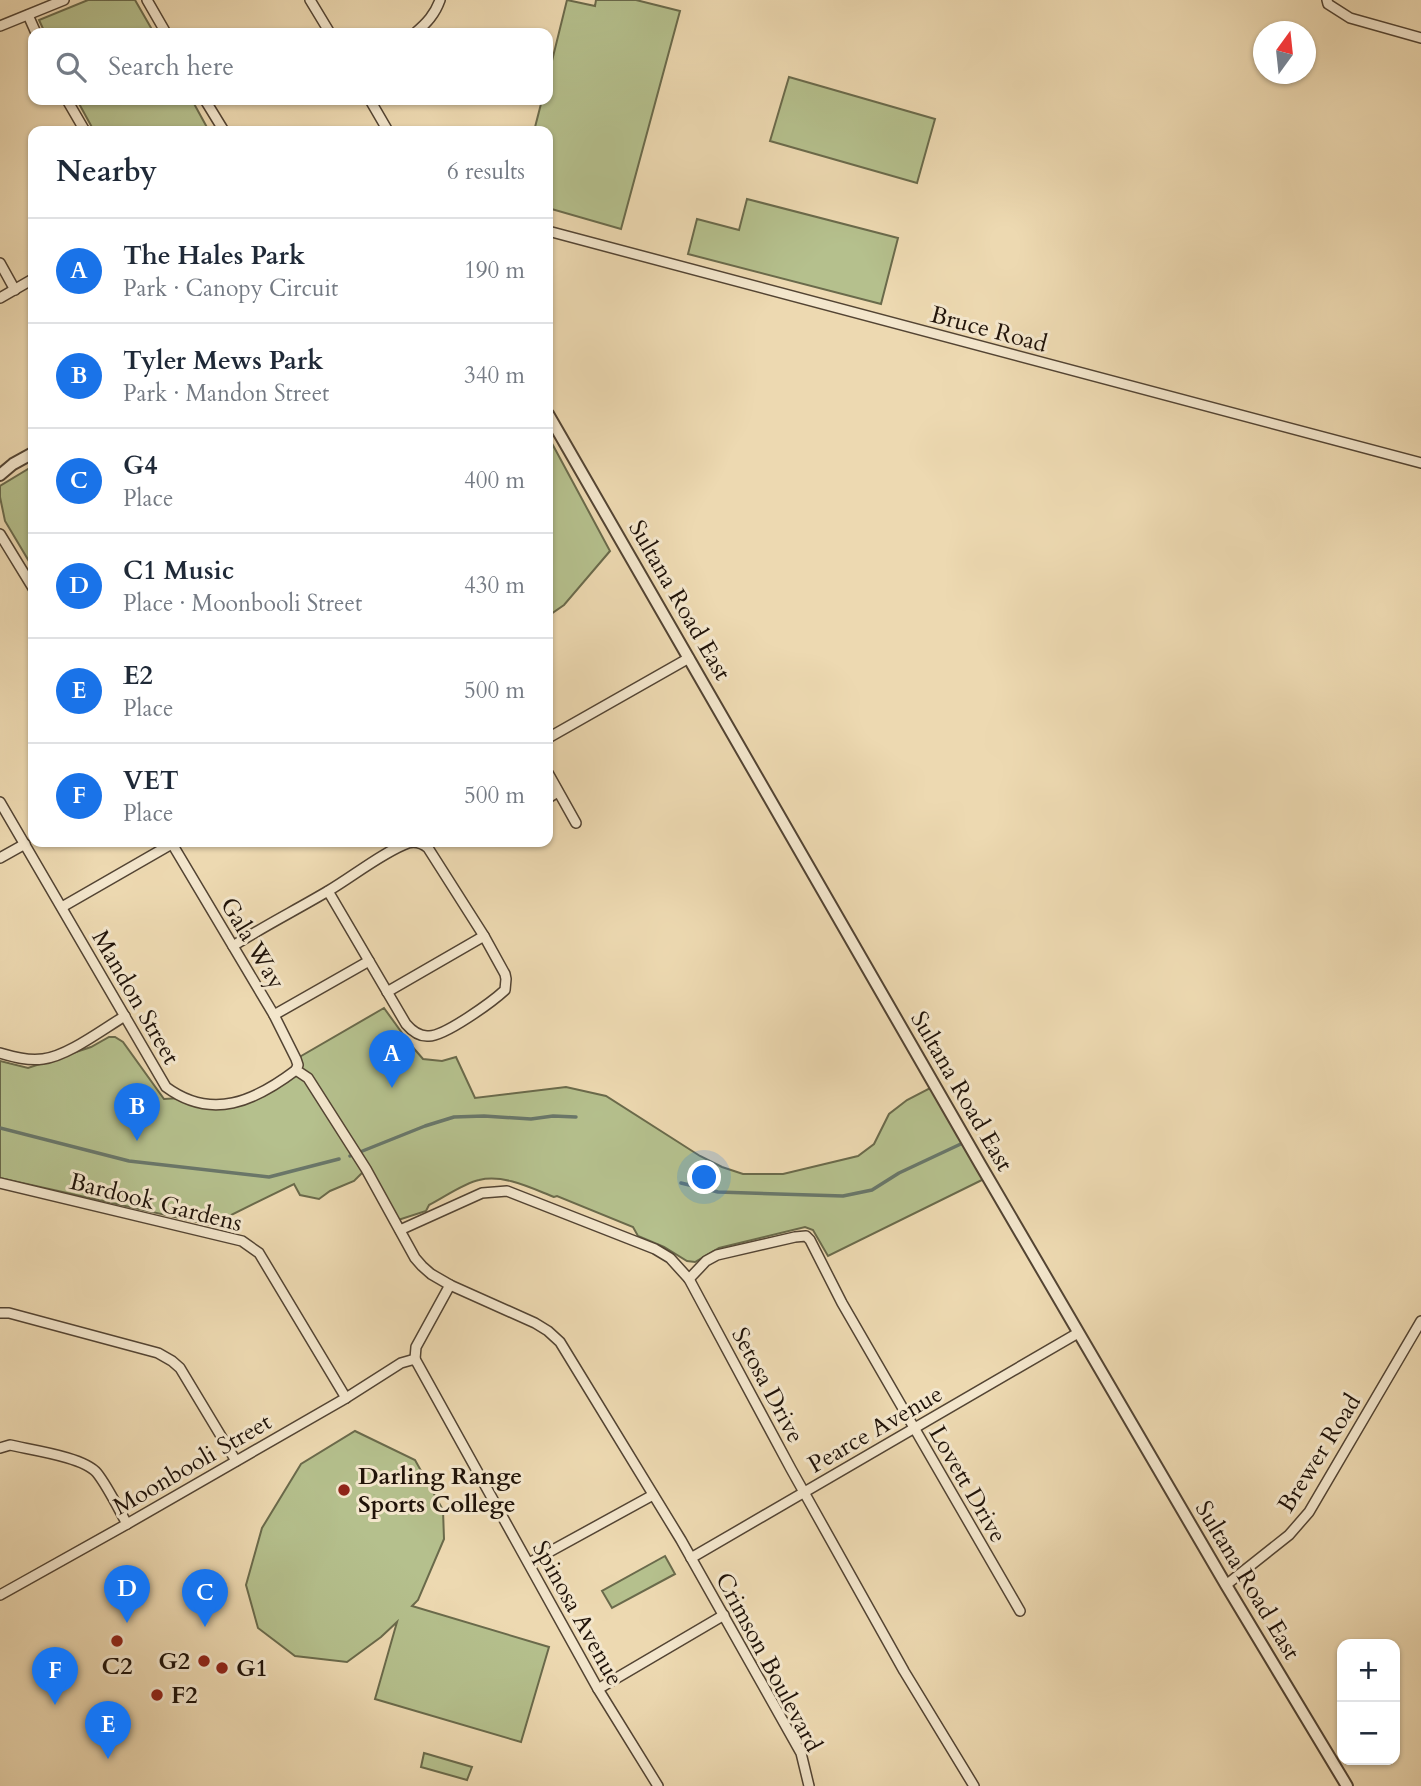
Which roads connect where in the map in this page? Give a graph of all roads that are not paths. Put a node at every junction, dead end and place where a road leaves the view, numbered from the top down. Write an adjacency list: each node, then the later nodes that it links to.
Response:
1 (64, 0): 6 (street)
2 (147, 0): 9 (street)
3 (310, 0): 10 (street)
4 (440, 0): 11 (street)
5 (1327, 0): 12 (street)
6 (28, 15): 7 (street); 8 (street)
7 (0, 26)
8 (34, 28)
9 (163, 28)
10 (327, 28)
11 (422, 28)
12 (1421, 38)
13 (70, 105): 16 (street)
14 (208, 105): 17 (street)
15 (373, 105): 18 (street)
16 (82, 126)
17 (220, 126)
18 (385, 126)
19 (553, 232): 26 (street, Bruce Road)
20 (0, 262): 22 (street)
21 (28, 282): 22 (street)
22 (15, 289): 23 (street)
23 (0, 298)
24 (553, 423): 32 (street, Sultana Road East)
25 (28, 456): 27 (street)
26 (1421, 463)
27 (13, 464): 28 (street); 29 (street)
28 (0, 467)
29 (0, 475)
30 (0, 534): 31 (street)
31 (28, 580)
32 (689, 658): 33 (street); 61 (street, Sultana Road East)
33 (553, 735)
34 (553, 782): 35 (street)
35 (558, 792): 36 (street); 38 (street)
36 (553, 795)
37 (0, 802): 39 (street, Mandon Street)
38 (576, 822)
39 (25, 844): 44 (street); 46 (street, Mandon Street)
40 (164, 847): 46 (street)
41 (176, 847): 48 (street, Gala Way)
42 (401, 847): 45 (street)
43 (426, 847): 47 (street)
44 (0, 858)
45 (328, 891): 48 (street); 49 (street)
46 (62, 907): 52 (street, Mandon Street)
47 (484, 936): 50 (street); 50 (street)
48 (233, 946): 51 (street, Gala Way)
49 (369, 961): 50 (street); 51 (street)
50 (387, 992)
51 (274, 1015): 54 (street, Gala Way)
52 (125, 1016): 53 (street); 54 (street, Mandon Street)
53 (0, 1053)
54 (297, 1067): 56 (street, Gala Way)
55 (0, 1183): 63 (street, Bardook Gardens)
56 (400, 1230): 57 (street, Setosa Drive); 58 (street)
57 (689, 1279): 64 (street, Lovett Drive); 67 (street, Setosa Drive)
58 (450, 1285): 62 (street); 68 (street, Crimson Boulevard)
59 (0, 1313): 66 (street)
60 (1421, 1321): 72 (street, Brewer Road)
61 (1078, 1334): 64 (street, Pearce Avenue); 72 (street, Sultana Road East)
62 (415, 1359): 63 (street, Moonbooli Street); 71 (street, Spinosa Avenue)
63 (346, 1398): 66 (street, Moonbooli Street)
64 (914, 1430): 67 (street, Pearce Avenue); 74 (street, Lovett Drive)
65 (0, 1448): 69 (street)
66 (236, 1461): 69 (street, Moonbooli Street)
67 (804, 1491): 70 (street, Pearce Avenue); 79 (street, Setosa Drive)
68 (653, 1495): 70 (street, Crimson Boulevard); 71 (street)
69 (127, 1524): 73 (street, Moonbooli Street)
70 (691, 1558): 75 (street, Crimson Boulevard)
71 (528, 1563): 76 (street, Spinosa Avenue)
72 (1226, 1585): 80 (street, Sultana Road East)
73 (0, 1595)
74 (1020, 1611)
75 (724, 1615): 76 (street); 78 (street, Crimson Boulevard)
76 (598, 1689): 77 (street, Spinosa Avenue)
77 (659, 1786)
78 (809, 1786)
79 (974, 1786)
80 (1347, 1786)

